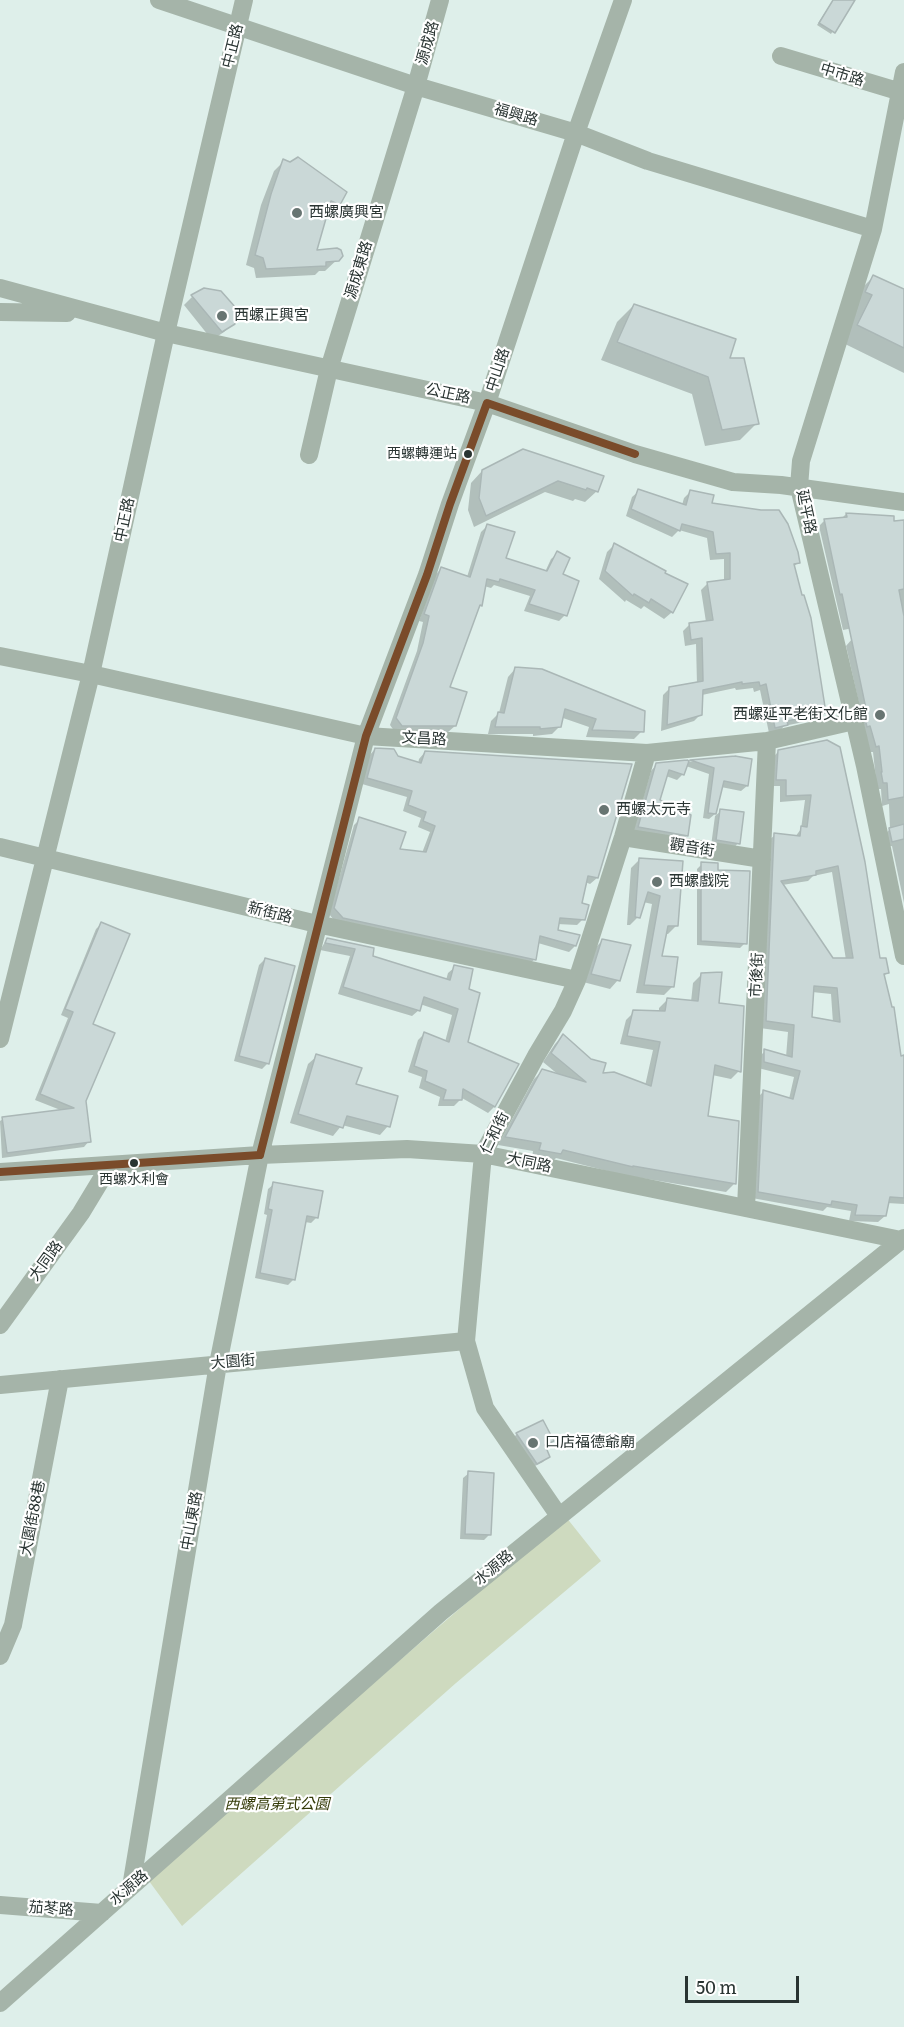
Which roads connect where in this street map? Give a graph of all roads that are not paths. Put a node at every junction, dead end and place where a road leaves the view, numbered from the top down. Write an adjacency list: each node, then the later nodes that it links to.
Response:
1 (159, 0): 5 (street, 福興路)
2 (244, 0): 5 (street, 中正路)
3 (440, 0): 8 (street, 源成路)
4 (623, 0): 10 (street, 中山路)
5 (238, 26): 8 (street, 福興路); 15 (street, 中正路)
6 (781, 56): 9 (street, 中市路)
7 (904, 72): 9 (street, 延平路)
8 (416, 86): 10 (street, 福興路); 16 (street, 源成東路)
9 (901, 93): 11 (street, 延平路)
10 (576, 133): 11 (street, 福興路); 17 (street, 中山路)
11 (873, 229): 19 (street, 延平路)
12 (0, 288): 14 (street, 公正路)
13 (0, 312): 14 (street, 公正路)
14 (94, 313): 15 (street, 公正路)
15 (166, 333): 16 (street, 公正路); 22 (street, 中正路)
16 (329, 369): 17 (street, 公正路); 18 (street, 源成東路)
17 (487, 403): 19 (street, 公正路); 24 (street, 中山路)
18 (309, 455)
19 (799, 488): 20 (street, 公正路); 23 (street, 延平路)
20 (904, 502)
21 (0, 656): 22 (street, 文昌路)
22 (91, 674): 24 (street, 文昌路); 29 (street, 中正路)
23 (854, 721): 25 (street, 文昌路); 32 (street, 延平路)
24 (366, 736): 26 (street, 文昌路); 31 (street, 中山路)
25 (767, 741): 26 (street, 文昌路); 30 (street, 市後街)
26 (647, 753): 27 (street, 仁和街)
27 (623, 837): 30 (street, 觀音街); 33 (street, 仁和街)
28 (0, 848): 29 (street, 新街路)
29 (46, 858): 31 (street, 新街路); 34 (street, 中正路)
30 (762, 859): 40 (street, 市後街)
31 (317, 924): 33 (street, 新街路); 37 (street, 中山路)
32 (904, 956)
33 (577, 980): 36 (street, 仁和街)
34 (3, 1010): 35 (street, 中正路)
35 (0, 1039)
36 (483, 1154): 37 (street, 大同路); 40 (street, 大同路); 43 (street, 仁和街)
37 (260, 1155): 38 (street, 大同路); 44 (street, 中山東路)
38 (110, 1165): 39 (street, 大同路); 42 (street, 大同路)
39 (0, 1172)
40 (746, 1208): 41 (street, 大同路)
41 (903, 1239): 47 (street, 水源路)
42 (0, 1325)
43 (466, 1341): 44 (street, 大園街); 47 (street, 仁和街)
44 (218, 1364): 45 (street, 大園街); 49 (street, 中山東路)
45 (60, 1379): 46 (street, 大園街); 48 (street, 大園街88巷)
46 (0, 1385)
47 (559, 1516): 49 (street, 水源路)
48 (0, 1656)
49 (131, 1887): 51 (street, 水源路)
50 (0, 1905): 51 (street, 茄苳路)
51 (102, 1913): 52 (street)
52 (0, 2003)

